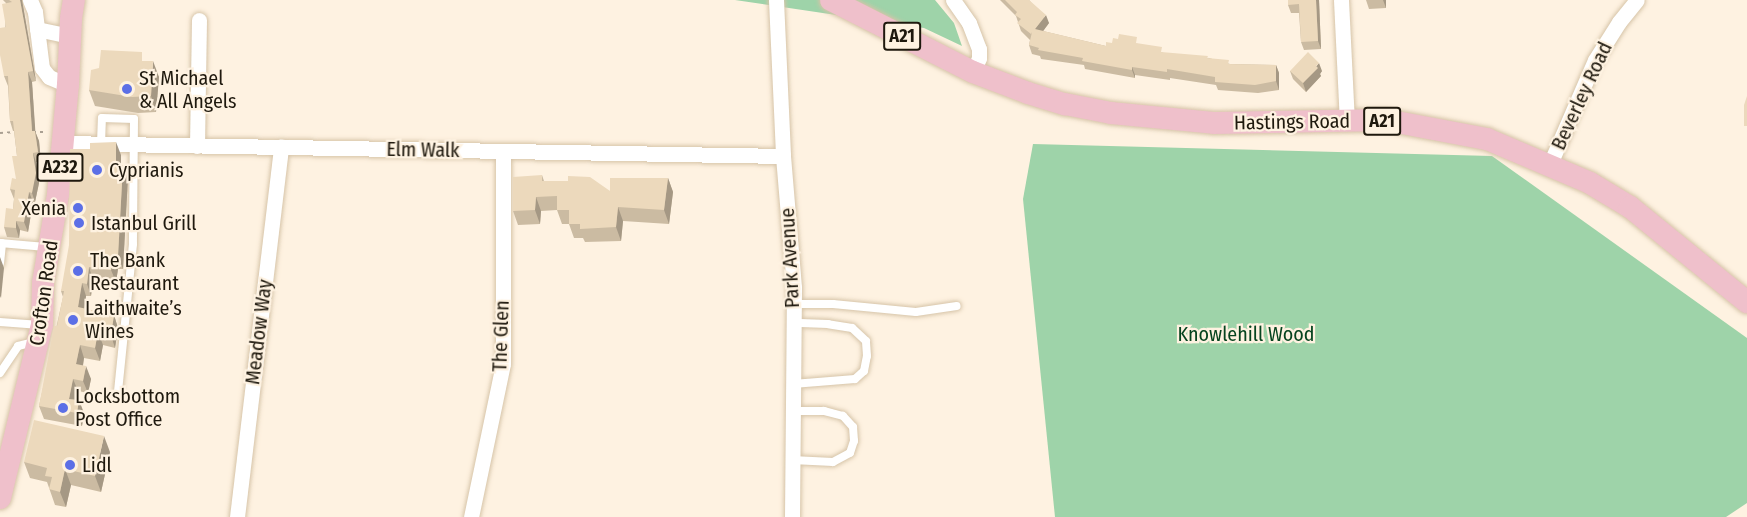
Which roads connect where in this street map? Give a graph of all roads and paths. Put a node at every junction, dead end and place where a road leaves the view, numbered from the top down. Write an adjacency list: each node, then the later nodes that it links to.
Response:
1 (30, 0): 9 (street)
2 (776, 0): 22 (street, Park Avenue)
3 (831, 0): 10 (main road, A21)
4 (952, 0): 10 (street)
5 (1341, 0): 12 (street)
6 (1637, 0): 23 (street, Beverley Road)
7 (71, 13): 9 (street); 11 (main road, Crofton Road / A232)
8 (199, 20): 19 (street)
9 (37, 29): 11 (street)
10 (973, 72): 12 (main road, Hastings Road / A21)
11 (68, 85): 16 (main road, Crofton Road / A232)
12 (1347, 122): 23 (main road, Hastings Road / A21)
13 (21, 132): 15 (path)
14 (32, 132): 16 (path)
15 (0, 133)
16 (63, 137): 17 (street, Elm Walk); 25 (main road, Crofton Road / A232)
17 (101, 144): 18 (street, Elm Walk); 18 (lane)
18 (133, 145): 19 (street, Elm Walk); 35 (lane)
19 (198, 146): 20 (street, Elm Walk)
20 (282, 147): 21 (street, Elm Walk); 39 (street, Meadow Way)
21 (503, 151): 22 (street, Elm Walk); 40 (street, The Glen)
22 (783, 156): 28 (street, Park Avenue)
23 (1550, 164): 27 (main road, Hastings Road / A21)
24 (1, 243): 25 (lane); 26 (lane)
25 (49, 248): 32 (main road, Crofton Road / A232)
26 (0, 259)
27 (1747, 302)
28 (793, 304): 29 (lane); 31 (street, Park Avenue)
29 (957, 306)
30 (0, 322): 32 (lane)
31 (793, 323): 34 (street, Park Avenue); 34 (lane)
32 (40, 334): 33 (lane); 38 (main road, Crofton Road / A232)
33 (0, 373)
34 (793, 384): 36 (street, Park Avenue)
35 (118, 391)
36 (793, 411): 37 (street, Park Avenue); 37 (lane)
37 (792, 460): 41 (street, Park Avenue)
38 (1, 490)
39 (237, 517)
40 (471, 517)
41 (792, 517)

